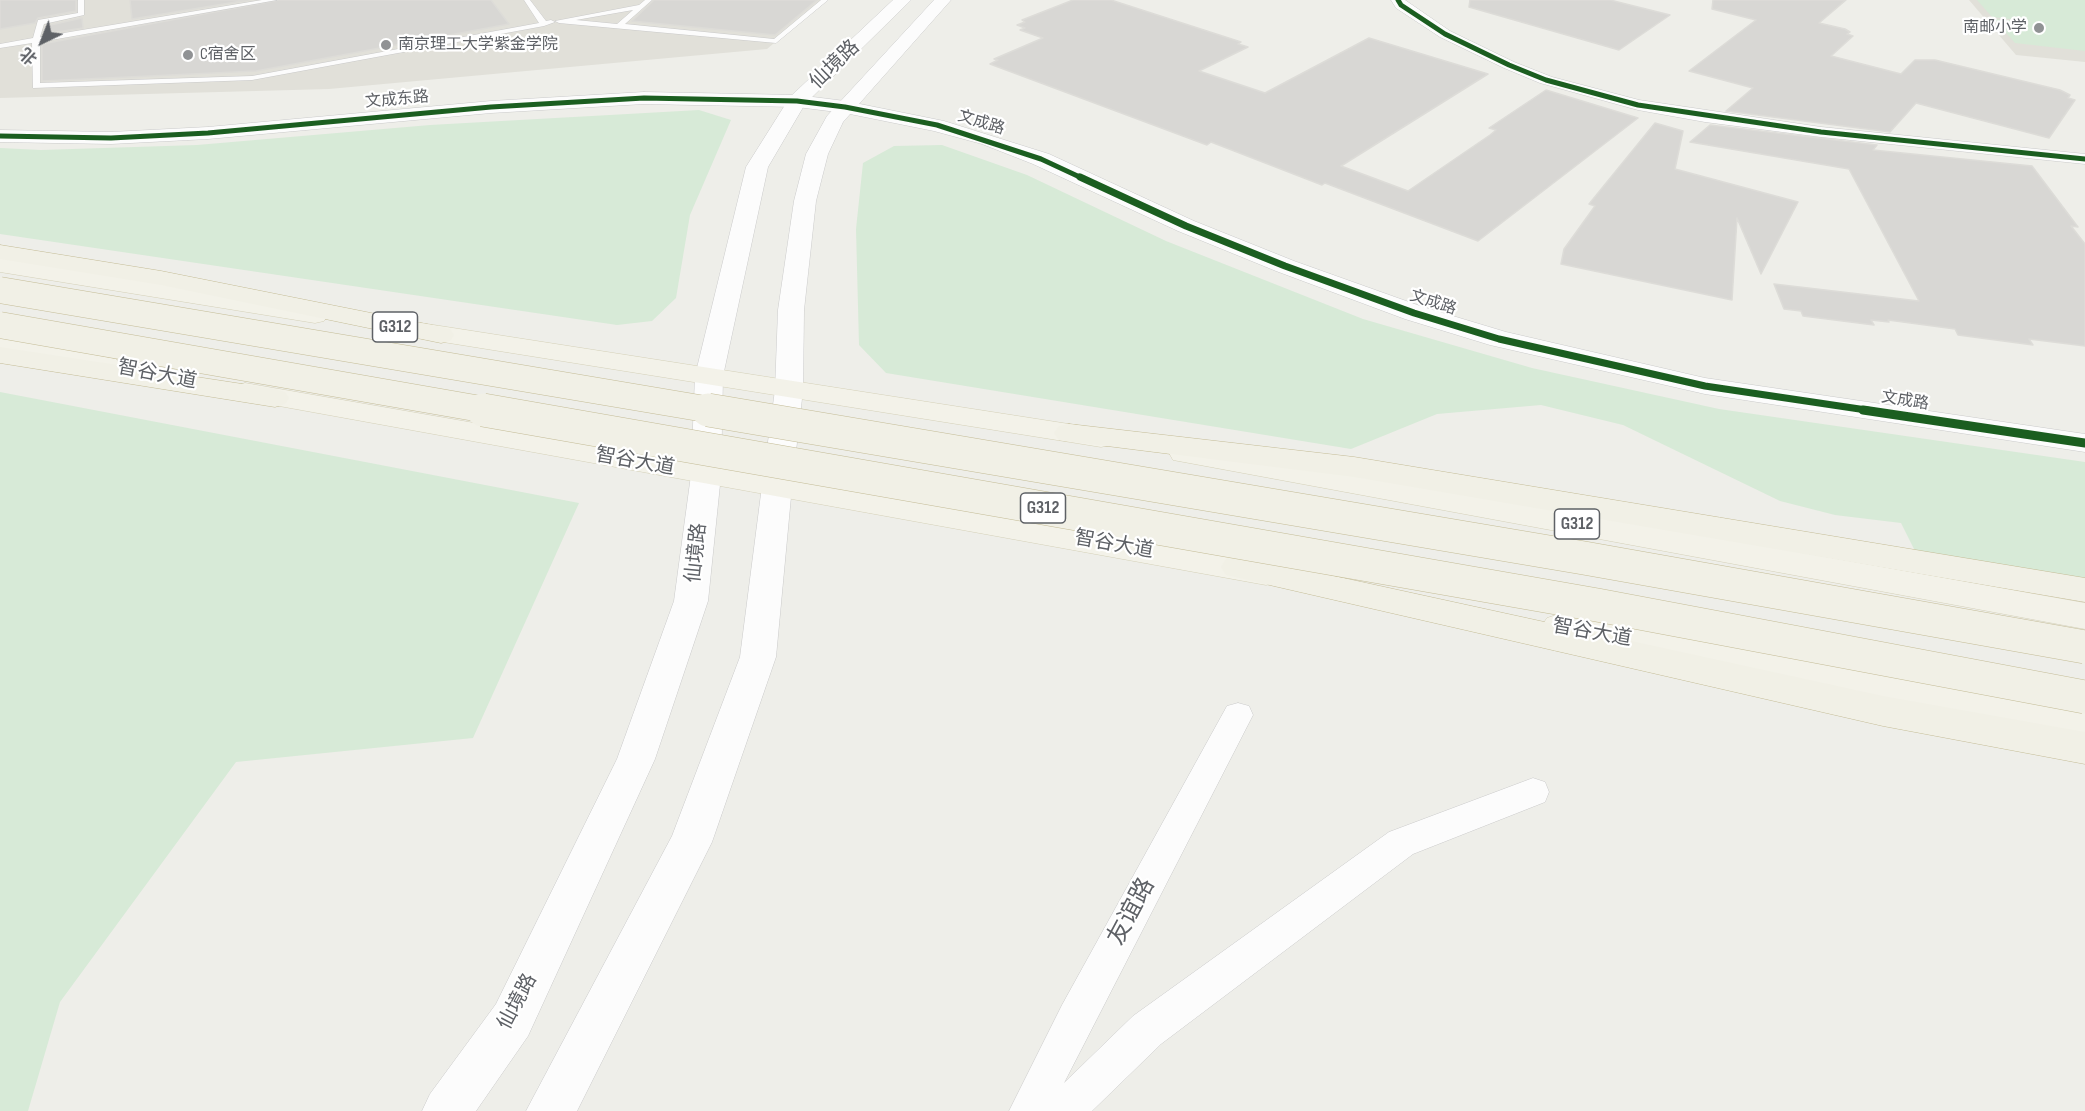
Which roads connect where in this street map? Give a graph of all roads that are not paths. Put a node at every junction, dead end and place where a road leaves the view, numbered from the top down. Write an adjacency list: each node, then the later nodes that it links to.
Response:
1 (81, 0): 13 (lane)
2 (274, 0): 13 (lane)
3 (527, 0): 11 (lane)
4 (649, 0): 9 (lane)
5 (825, 0): 12 (lane)
6 (903, 0): 15 (street, 仙境路)
7 (943, 0): 16 (street, 仙境路)
8 (1398, 0): 19 (street)
9 (640, 7): 10 (lane); 12 (lane)
10 (559, 21): 11 (lane); 12 (lane)
11 (544, 24): 13 (lane)
12 (620, 27)
13 (36, 40): 14 (lane)
14 (0, 46)
15 (803, 95): 16 (street, 文成路); 17 (street, 文成东路); 18 (street, 文成东路); 27 (street, 仙境路)
16 (850, 100): 28 (street, 仙境路); 30 (street, 文成路); 32 (street, 文成路)
17 (0, 126)
18 (0, 135)
19 (2085, 159)
20 (0, 252): 24 (highway)
21 (0, 265): 24 (main road, G312)
22 (0, 290): 38 (highway, G312, bridge)
23 (0, 326): 39 (highway, 智谷大道 / G312, bridge)
24 (441, 335): 27 (main road, G312)
25 (0, 344): 29 (main road, 智谷大道 / G312)
26 (0, 355): 29 (highway)
27 (709, 376): 28 (main road, G312); 33 (street, 仙境路)
28 (789, 390): 31 (main road, G312); 34 (street, 仙境路)
29 (275, 398): 33 (main road, 智谷大道 / G312)
30 (2085, 424)
31 (1069, 433): 36 (highway); 37 (main road, G312)
32 (2085, 443)
33 (705, 475): 34 (main road, 智谷大道 / G312); 44 (street, 仙境路)
34 (777, 486): 35 (main road, 智谷大道 / G312); 45 (street, 仙境路)
35 (1238, 567): 41 (main road, 智谷大道 / G312); 42 (highway)
36 (2085, 590)
37 (2085, 616)
38 (2085, 646)
39 (2085, 697)
40 (1238, 715): 46 (street, 友谊路)
41 (2085, 724)
42 (2085, 748)
43 (1533, 792): 47 (street)
44 (447, 1111)
45 (551, 1111)
46 (1029, 1111)
47 (1063, 1111)

